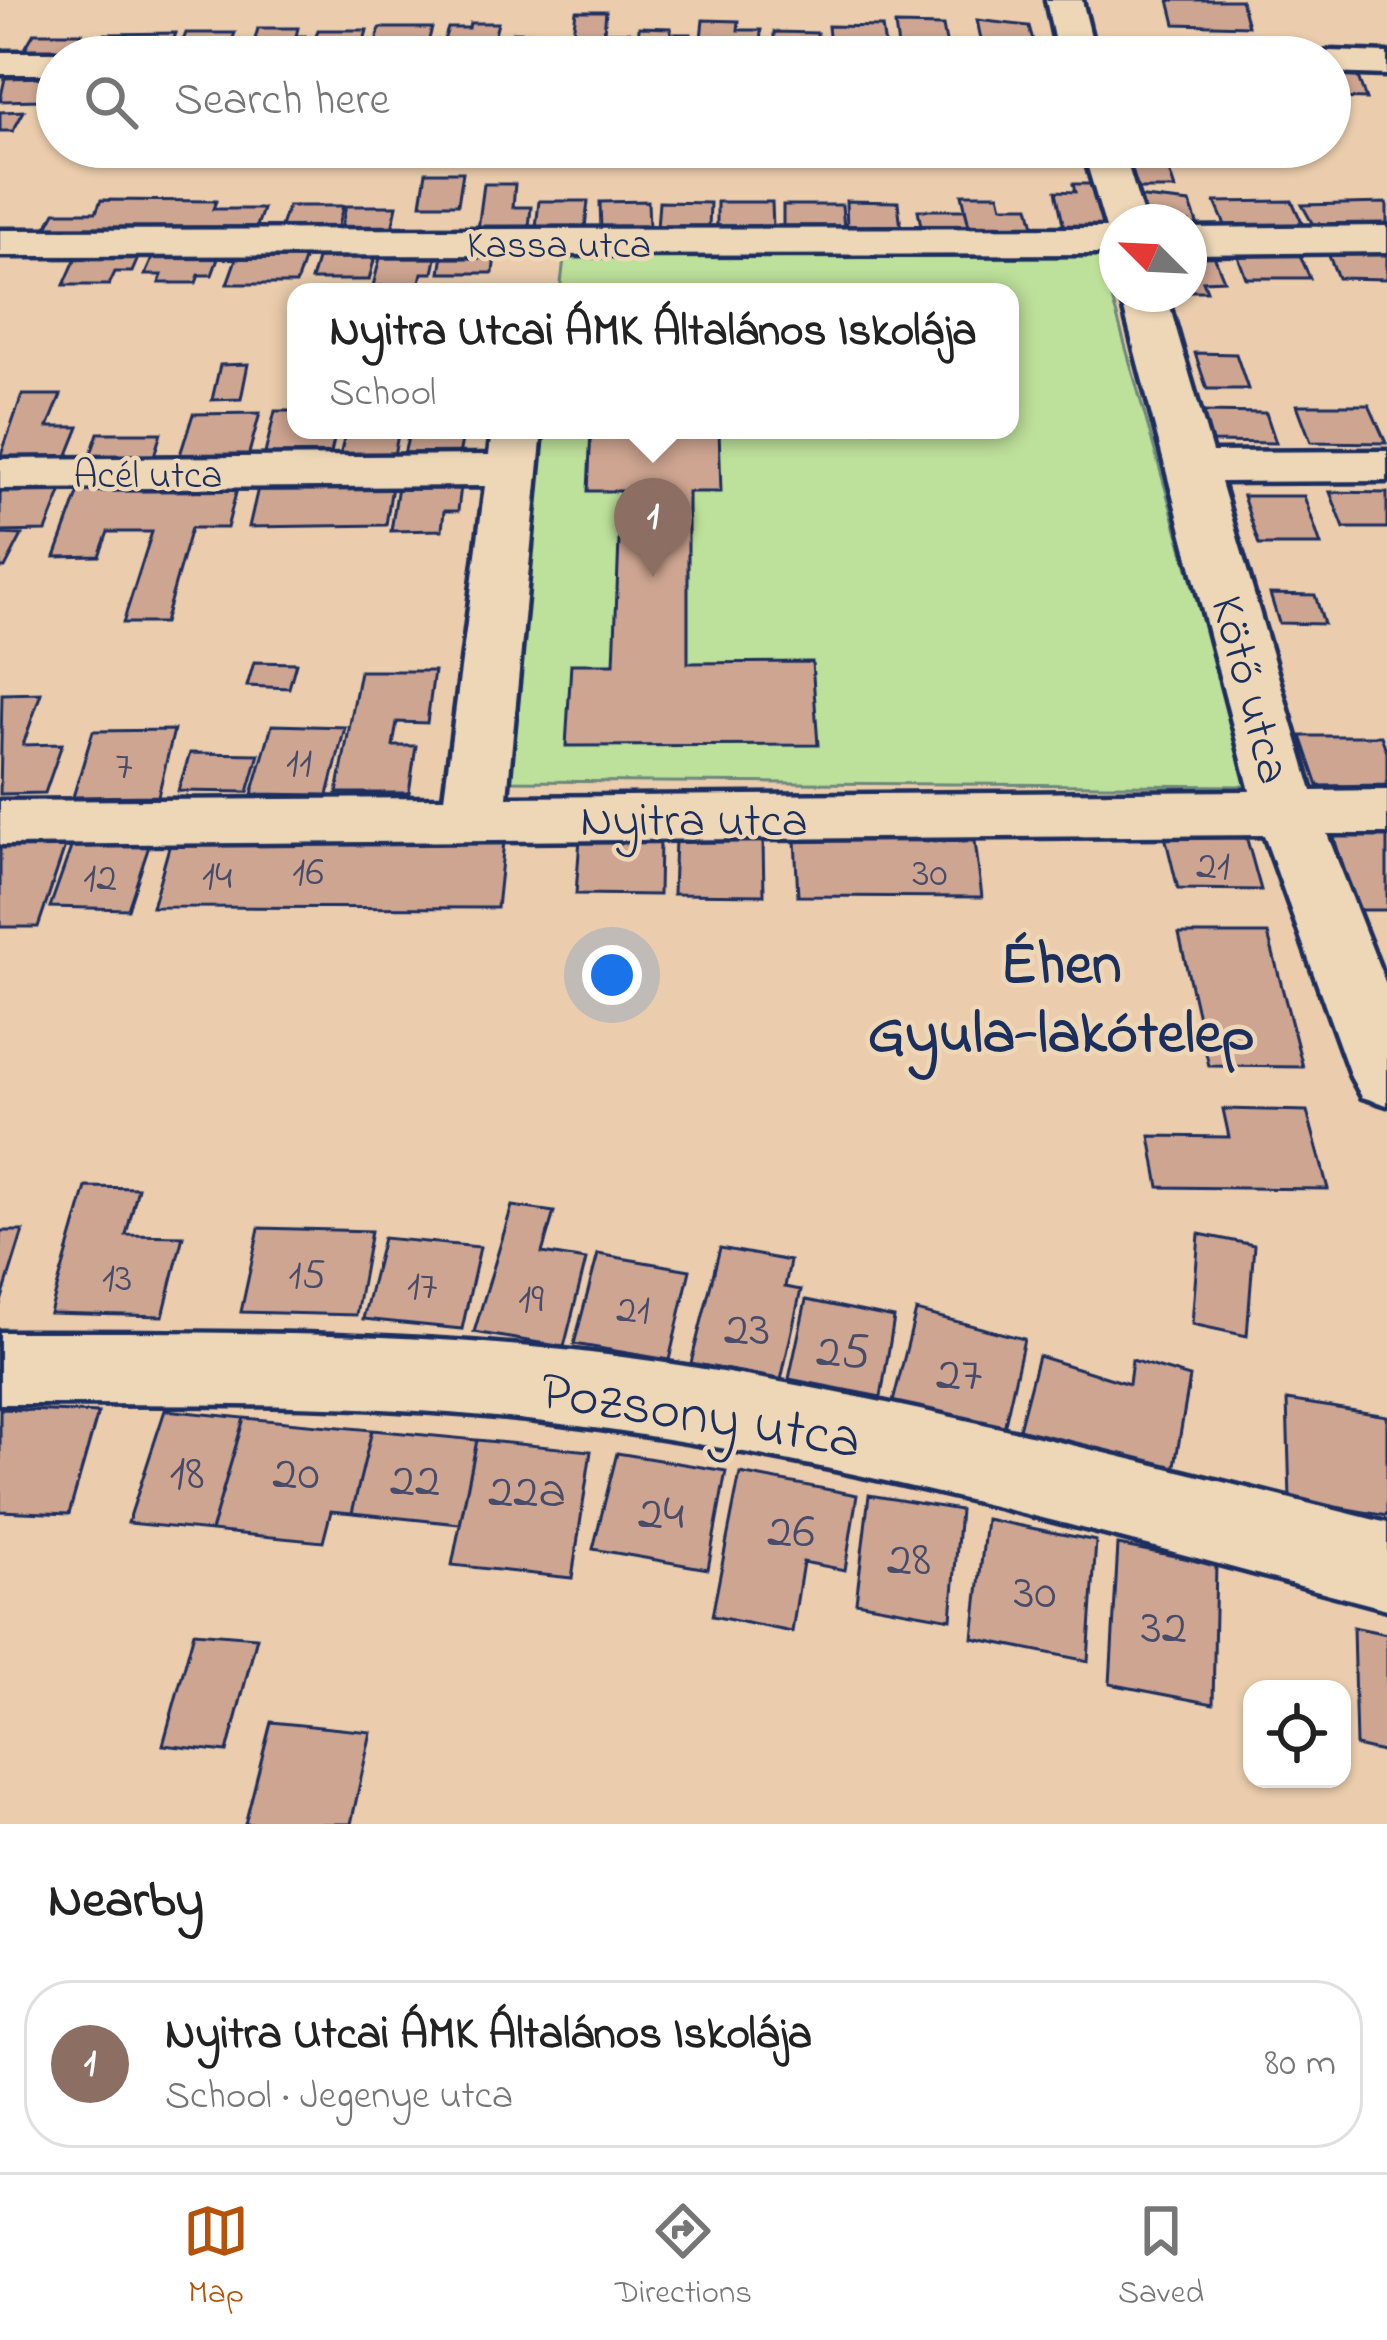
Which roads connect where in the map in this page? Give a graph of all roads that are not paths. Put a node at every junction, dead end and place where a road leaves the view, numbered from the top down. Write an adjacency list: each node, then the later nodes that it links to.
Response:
1 (1064, 0): 2 (street)
2 (1072, 36)
3 (0, 63): 4 (street)
4 (36, 63)
5 (1351, 63): 6 (street)
6 (1387, 64)
7 (1108, 168): 8 (street)
8 (1118, 204)
9 (1387, 239): 11 (street)
10 (1099, 241): 13 (street, Kassa utca)
11 (1207, 241)
12 (0, 242): 13 (street, Kassa utca)
13 (538, 244): 14 (street)
14 (533, 283)
15 (1148, 312): 18 (street, Kötő utca)
16 (515, 450): 19 (street, Acél utca); 22 (street)
17 (1387, 466): 18 (street)
18 (1191, 467): 21 (street, Kötő utca)
19 (0, 474)
20 (1387, 812): 21 (street, Nyitra utca)
21 (1286, 813): 22 (street, Nyitra utca); 24 (street, Kötő utca)
22 (472, 819): 23 (street, Nyitra utca)
23 (0, 823)
24 (1387, 1077)
25 (0, 1368): 26 (street, Pozsony utca)
26 (1387, 1566)

